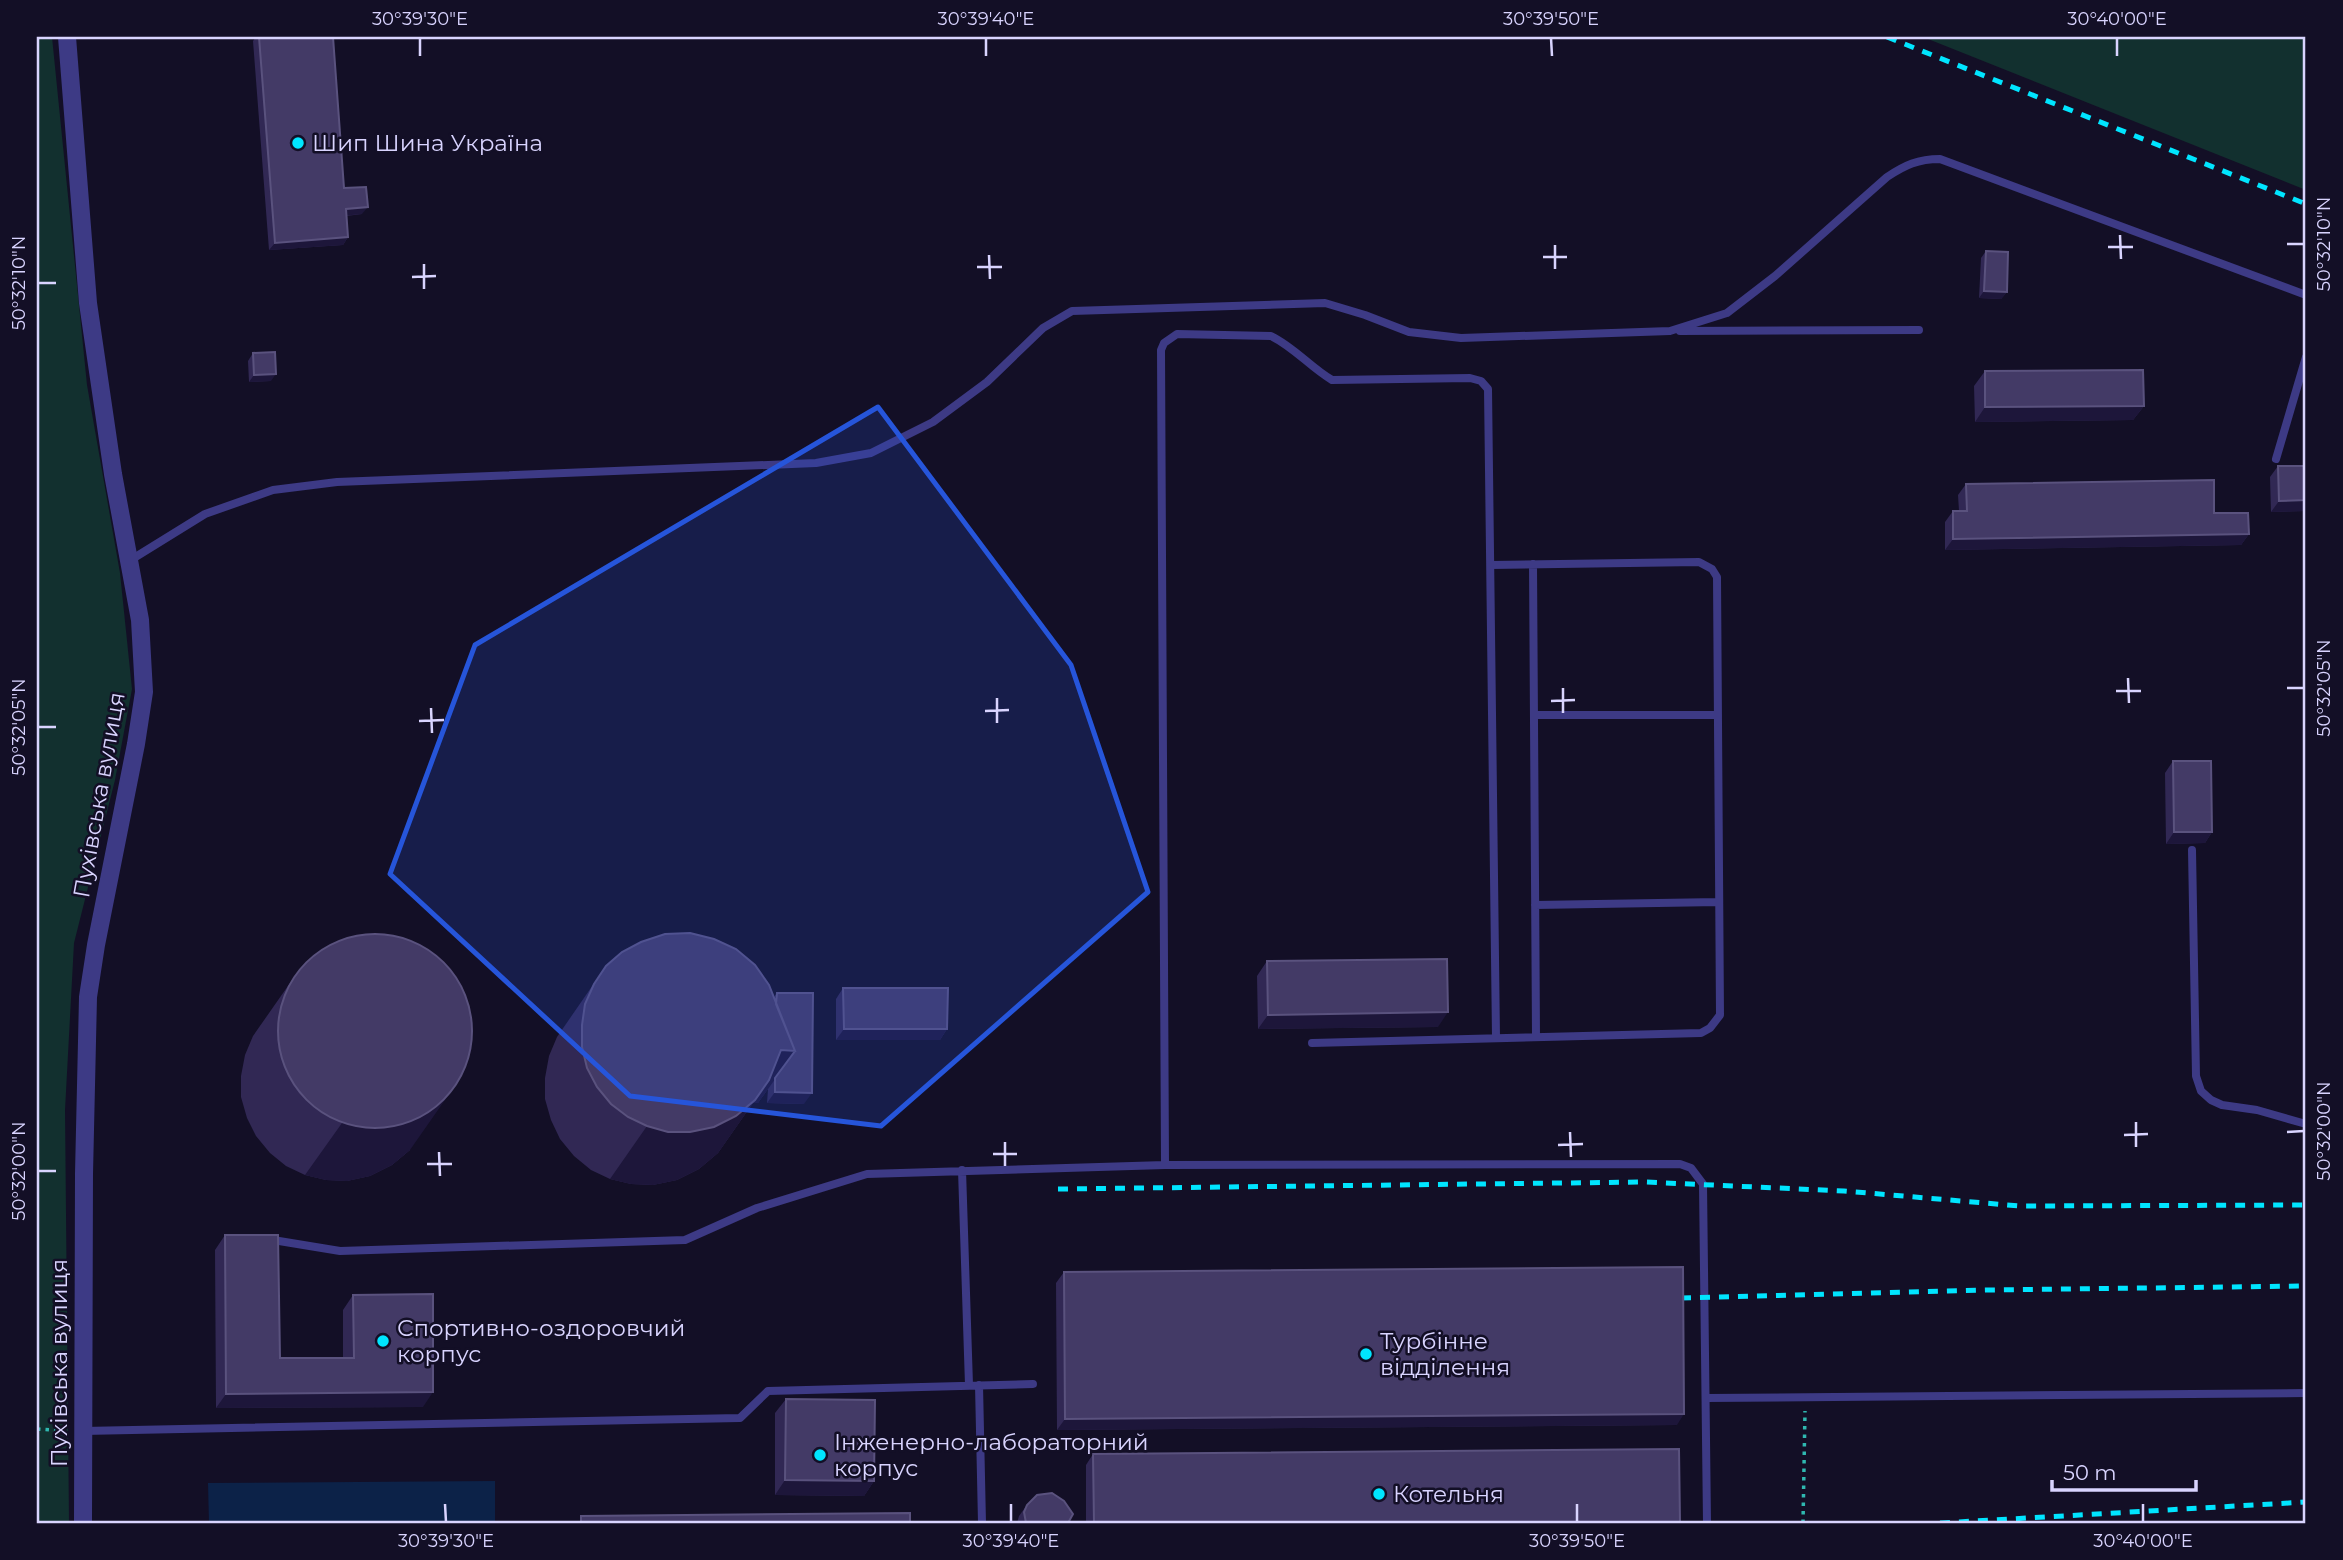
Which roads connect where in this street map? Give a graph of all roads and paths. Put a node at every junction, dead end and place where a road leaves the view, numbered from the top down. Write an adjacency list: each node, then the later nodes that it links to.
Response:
1 (67, 37): 7 (street, Пухівська вулиця)
2 (2306, 295): 4 (lane)
3 (1919, 330): 4 (lane)
4 (1670, 331): 7 (lane)
5 (2306, 357): 6 (lane)
6 (2276, 459)
7 (129, 561): 29 (street, Пухівська вулиця)
8 (1533, 564): 9 (lane); 10 (lane); 11 (lane)
9 (1491, 565): 16 (lane); 19 (lane)
10 (1534, 715): 11 (lane); 14 (lane)
11 (1718, 715): 13 (lane)
12 (2192, 850): 18 (lane)
13 (1719, 902): 14 (lane); 15 (lane)
14 (1535, 905): 15 (lane)
15 (1536, 1037): 16 (lane)
16 (1496, 1038): 17 (lane)
17 (1312, 1042)
18 (2306, 1124)
19 (1165, 1165): 20 (lane); 26 (lane)
20 (962, 1170): 21 (lane); 23 (lane)
21 (274, 1240)
22 (1033, 1384): 24 (lane)
23 (969, 1385): 24 (lane); 29 (lane)
24 (979, 1385): 31 (lane)
25 (2306, 1393): 27 (lane)
26 (1706, 1398): 27 (lane); 32 (lane)
27 (1805, 1399): 33 (path)
28 (37, 1429): 29 (path)
29 (83, 1432): 30 (street, Пухівська вулиця)
30 (83, 1523)
31 (982, 1523)
32 (1707, 1523)
33 (1803, 1523)

